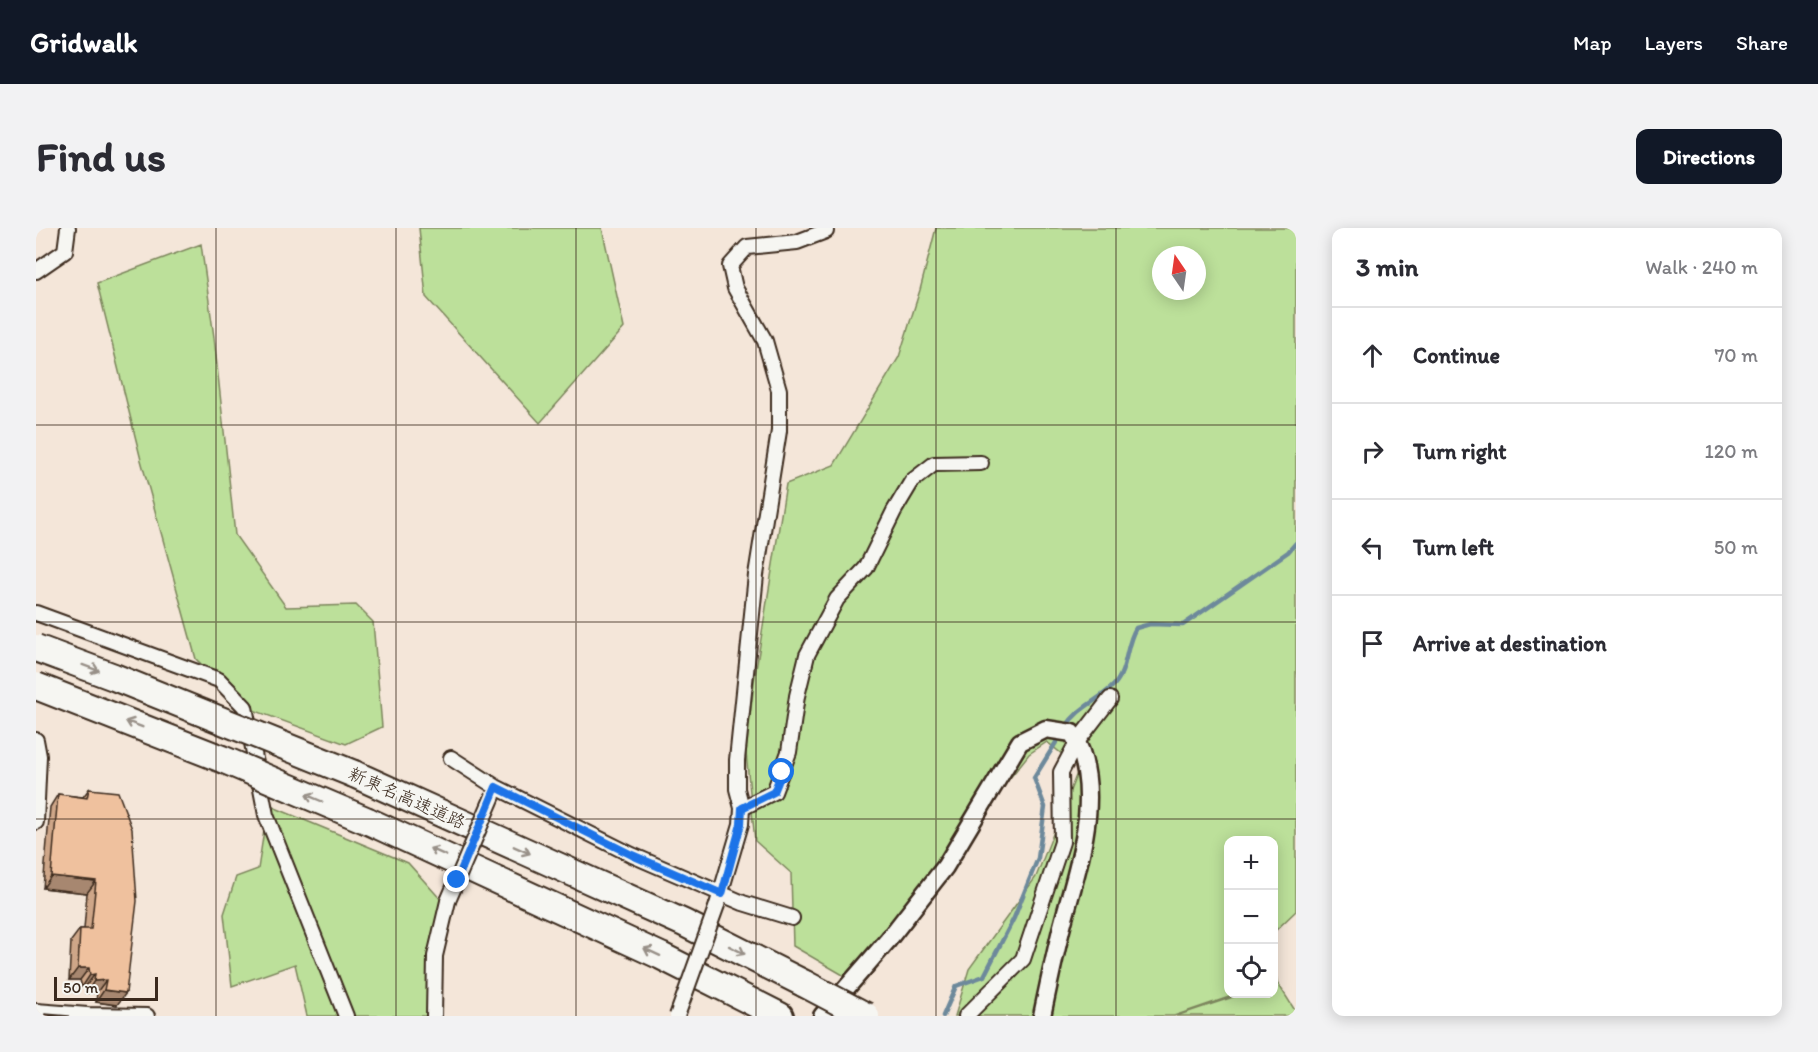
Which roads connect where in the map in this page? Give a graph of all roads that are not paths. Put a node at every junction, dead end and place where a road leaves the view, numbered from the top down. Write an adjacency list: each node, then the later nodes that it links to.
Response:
1 (69, 228): 3 (street)
2 (826, 228): 13 (street)
3 (36, 271)
4 (981, 463): 13 (street)
5 (36, 613): 20 (street)
6 (36, 648): 25 (highway, 新東名高速道路, one-way to 25, bridge)
7 (36, 686): 23 (highway, 新東名高速道路, one-way to 7, bridge)
8 (1110, 699): 9 (street)
9 (1075, 738): 24 (street); 26 (street); 27 (street)
10 (36, 740): 14 (street)
11 (451, 758): 12 (street)
12 (494, 792): 15 (street); 21 (street, bridge)
13 (742, 808): 15 (street)
14 (36, 822)
15 (719, 899): 16 (street); 22 (street, bridge)
16 (792, 918)
17 (36, 1011): 18 (street)
18 (88, 1016): 19 (street)
19 (147, 1016)
20 (346, 1016)
21 (434, 1016)
22 (677, 1016)
23 (780, 1016)
24 (822, 1016)
25 (866, 1016)
26 (966, 1016)
27 (1042, 1016)

